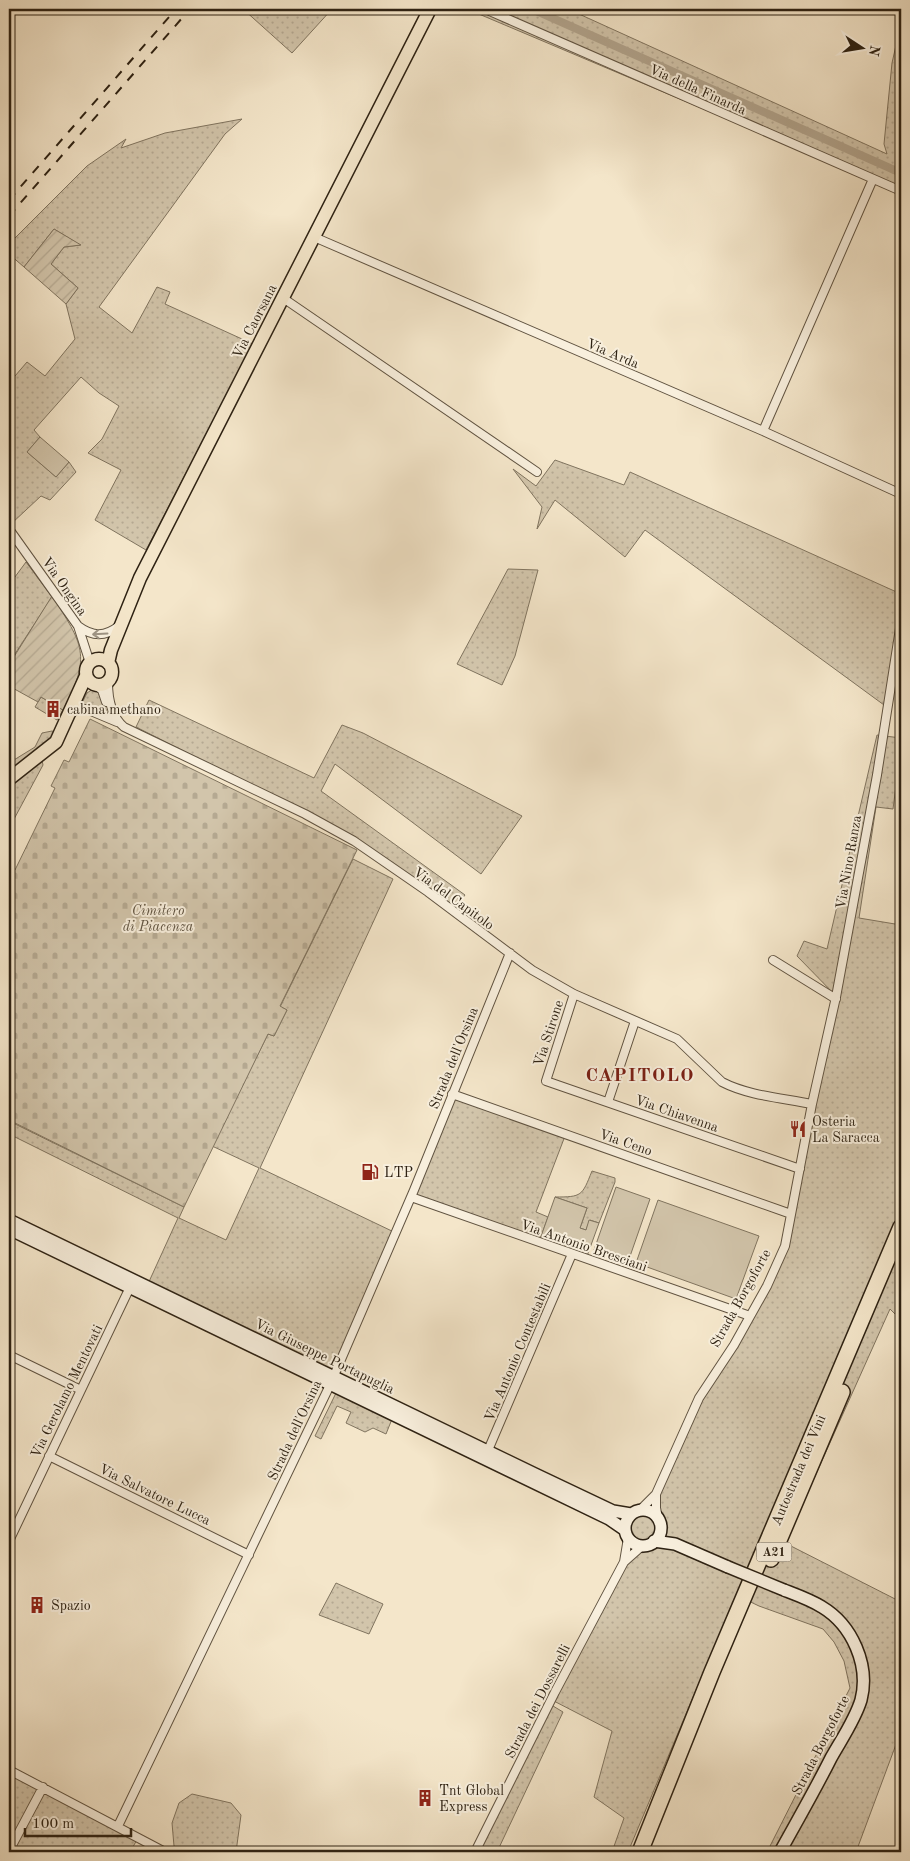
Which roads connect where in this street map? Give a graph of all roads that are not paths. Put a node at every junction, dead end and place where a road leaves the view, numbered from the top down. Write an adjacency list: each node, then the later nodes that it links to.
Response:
1 (430, 9): 5 (main road, Via Caorsana)
2 (485, 9): 3 (street, Via della Finarda)
3 (873, 179): 4 (street, Via della Finarda); 7 (street)
4 (901, 191)
5 (314, 237): 6 (main road, Via Caorsana); 7 (street, Via Arda)
6 (283, 298): 8 (street); 12 (main road, Via Caorsana)
7 (763, 431): 9 (street, Via Arda)
8 (537, 472)
9 (901, 494)
10 (9, 529): 13 (street, Via Ongina)
11 (901, 622): 24 (street, Via Nino Ranza)
12 (121, 625): 13 (street, one-way to 13); 14 (main road, Via Caorsana)
13 (78, 626): 15 (street, Via Ongina)
14 (109, 656): 15 (main road); 17 (main road)
15 (92, 661): 16 (main road)
16 (91, 682): 17 (main road); 18 (main road); 19 (street)
17 (108, 682): 19 (street)
18 (70, 712): 19 (street, Via del Capitolo); 20 (main road)
19 (117, 721): 21 (street, Via del Capitolo)
20 (9, 779)
21 (510, 953): 23 (street, Via del Capitolo); 27 (street, Strada dell'Orsina)
22 (773, 960): 24 (street)
23 (574, 994): 25 (street, Via del Capitolo); 26 (street, Via Stirone)
24 (836, 999): 29 (street, Via Nino Ranza)
25 (635, 1021): 28 (street); 29 (street, Via del Capitolo)
26 (546, 1081): 28 (street, Via Chiavenna)
27 (452, 1094): 31 (street, Strada dell'Orsina); 32 (street, Via Ceno)
28 (608, 1102): 30 (street, Via Chiavenna)
29 (812, 1104): 30 (street, Strada Borgoforte)
30 (800, 1169): 32 (street, Strada Borgoforte)
31 (411, 1197): 37 (street, Via Antonio Bresciani); 41 (street, Strada dell'Orsina)
32 (791, 1214): 39 (street, Strada Borgoforte)
33 (9, 1220): 38 (main road, Via Giuseppe Portapuglia)
34 (901, 1227): 55 (highway, Autostrada dei Vini / A21)
35 (9, 1229): 38 (main road, Via Giuseppe Portapuglia)
36 (901, 1253): 64 (highway, Autostrada dei Vini / A21)
37 (572, 1254): 39 (street, Via Antonio Bresciani); 43 (street, Via Antonio Contestabili)
38 (132, 1284): 41 (main road, Via Giuseppe Portapuglia); 42 (street, Via Gerolamo Mentovati)
39 (750, 1316): 45 (street, Strada Borgoforte)
40 (9, 1355): 42 (street)
41 (331, 1381): 43 (main road, Via Giuseppe Portapuglia); 53 (street, Strada dell'Orsina)
42 (81, 1390): 44 (street, Via Gerolamo Mentovati)
43 (486, 1455): 46 (main road, Via Giuseppe Portapuglia); 48 (main road, Via Giuseppe Portapuglia)
44 (49, 1456): 49 (street, Via Gerolamo Mentovati); 53 (street, Via Salvatore Lucca)
45 (656, 1494): 46 (street, Strada Borgoforte); 47 (street, Strada Borgoforte)
46 (635, 1512): 47 (main road); 48 (main road)
47 (659, 1523): 50 (main road); 51 (main road)
48 (626, 1534): 52 (main road); 54 (street, Strada dei Dossarelli)
49 (9, 1541)
50 (654, 1541): 51 (main road); 52 (main road)
51 (675, 1544): 65 (main road, Strada Borgoforte, bridge)
52 (642, 1546): 54 (street, Strada dei Dossarelli)
53 (249, 1555): 58 (street, Strada dell'Orsina)
54 (624, 1562): 61 (street, Strada dei Dossarelli)
55 (679, 1753): 62 (highway); 63 (highway, Autostrada dei Vini / A21)
56 (9, 1770): 57 (street)
57 (43, 1787): 58 (street); 59 (street)
58 (118, 1826): 60 (street)
59 (9, 1851)
60 (165, 1852)
61 (475, 1852)
62 (634, 1852)
63 (640, 1852)
64 (651, 1852)
65 (780, 1852)

